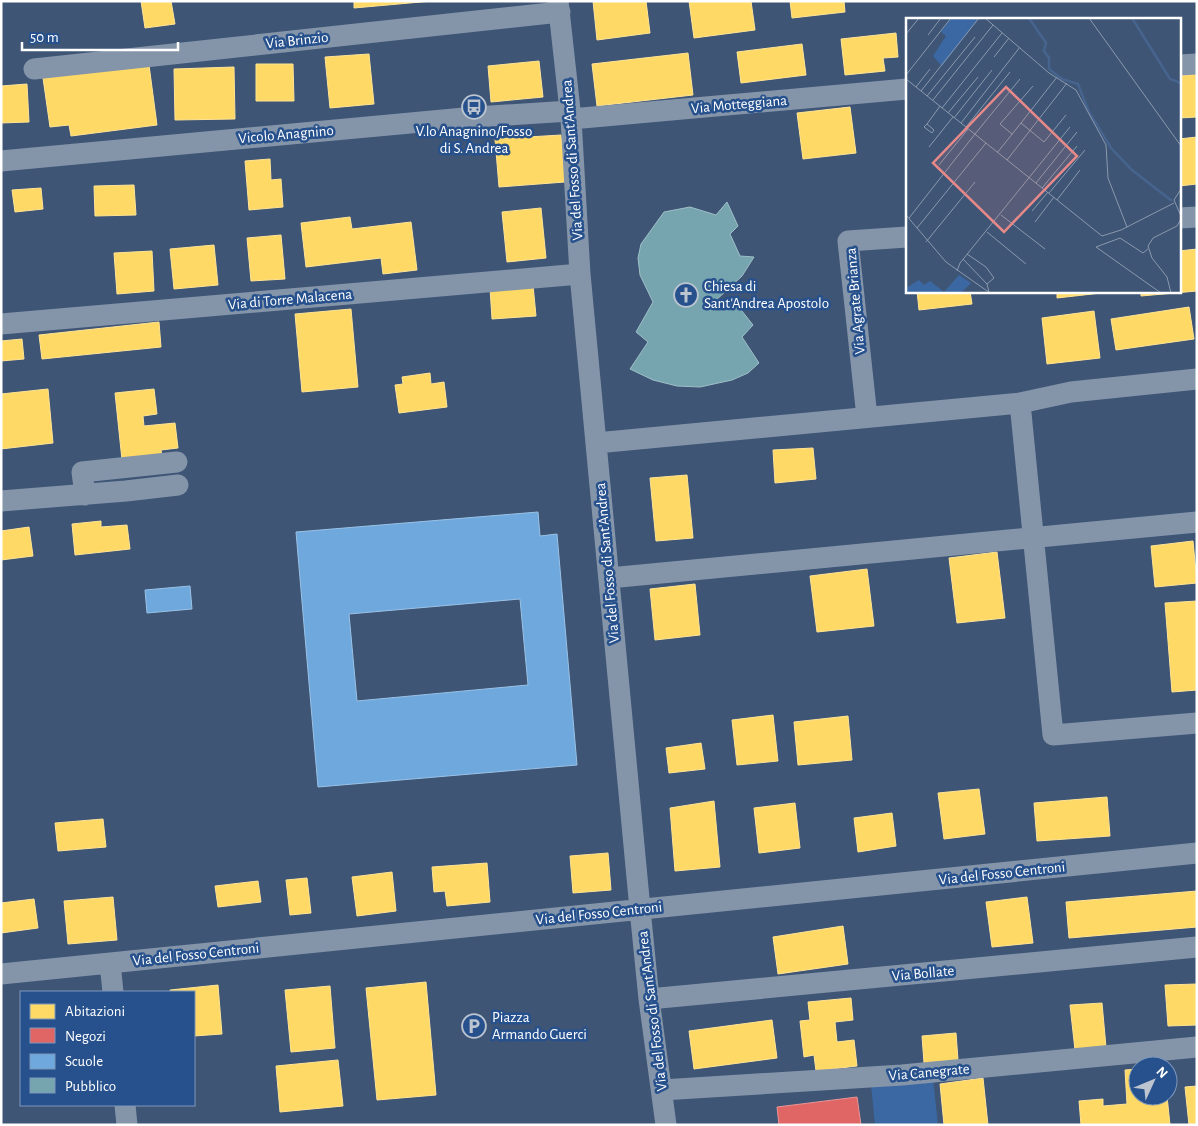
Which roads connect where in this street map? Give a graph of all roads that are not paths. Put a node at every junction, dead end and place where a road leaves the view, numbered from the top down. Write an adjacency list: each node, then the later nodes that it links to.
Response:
1 (559, 6): 4 (street, Via Brinzio); 6 (street, Via del Fosso di Sant'Andrea)
2 (1197, 64): 3 (street)
3 (1180, 65)
4 (34, 69)
5 (906, 90): 6 (street, Via Motteggiana)
6 (570, 115): 7 (street, Vicolo Anagnino); 11 (street, Via del Fosso di Sant'Andrea)
7 (1, 161)
8 (1197, 217): 9 (street)
9 (1180, 218)
10 (906, 237): 15 (street, Via Agrate Brianza)
11 (580, 274): 12 (street, Via di Torre Malacena); 16 (street, Via del Fosso di Sant'Andrea)
12 (1, 324)
13 (1197, 379): 14 (street)
14 (1020, 403): 15 (street); 22 (street)
15 (867, 417): 16 (street)
16 (596, 442): 23 (street, Via del Fosso di Sant'Andrea)
17 (177, 462): 19 (street)
18 (178, 485): 19 (street)
19 (85, 495): 20 (street)
20 (1, 501)
21 (1197, 522): 22 (street)
22 (1033, 539): 23 (street); 24 (street)
23 (608, 578): 26 (street, Via del Fosso di Sant'Andrea)
24 (1197, 723)
25 (1197, 853): 26 (street, Via del Fosso Centroni)
26 (640, 909): 28 (street, Via del Fosso Centroni); 31 (street, Via del Fosso di Sant'Andrea)
27 (1197, 947): 31 (street, Via Bollate)
28 (110, 963): 29 (street, Via del Fosso Centroni); 30 (street)
29 (1, 974)
30 (113, 991)
31 (649, 999): 33 (street, Via del Fosso di Sant'Andrea)
32 (1197, 1046): 33 (street, Via Canegrate)
33 (662, 1090): 36 (street, Via del Fosso di Sant'Andrea)
34 (125, 1106): 35 (street)
35 (127, 1125)
36 (666, 1125)

